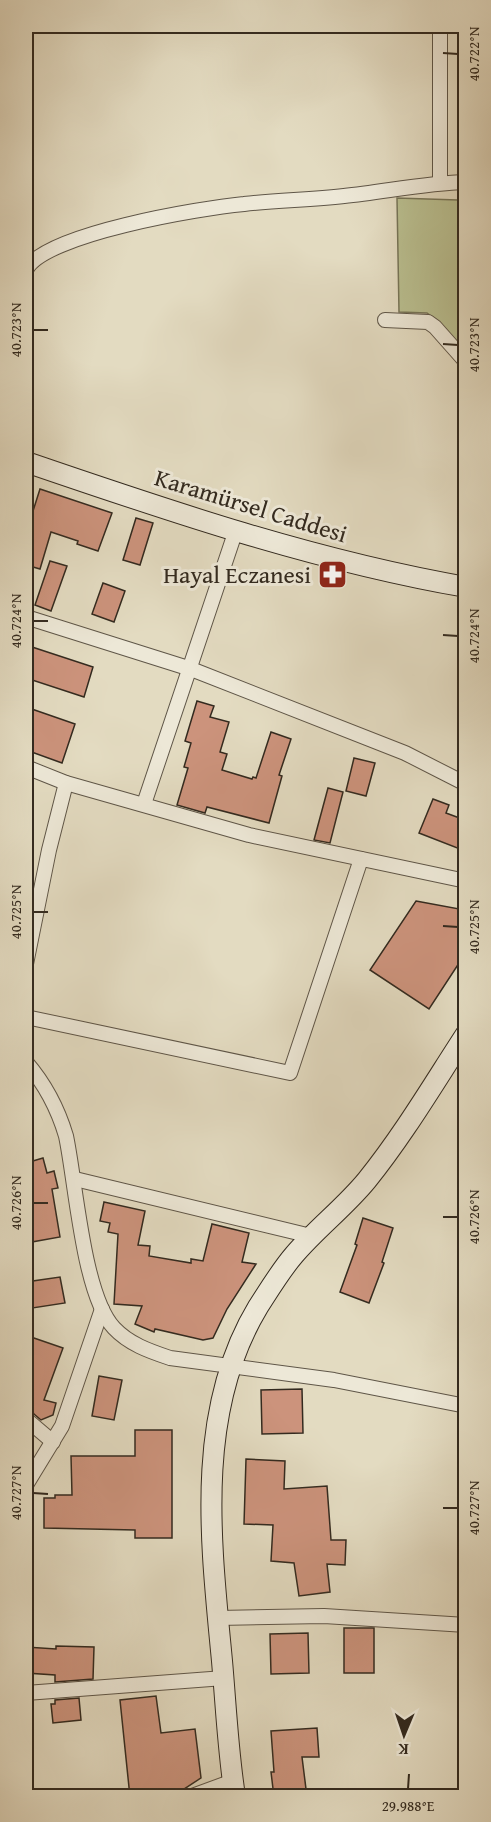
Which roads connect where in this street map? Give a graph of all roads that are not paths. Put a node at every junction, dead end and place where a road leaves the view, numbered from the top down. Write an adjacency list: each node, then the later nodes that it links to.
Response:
1 (440, 26): 3 (street)
2 (465, 182): 3 (street)
3 (440, 183): 4 (street)
4 (26, 262)
5 (385, 320): 6 (street)
6 (465, 362)
7 (26, 462): 8 (main road, Karamürsel Caddesi)
8 (236, 530): 9 (main road, Karamürsel Caddesi); 11 (street)
9 (465, 587)
10 (26, 617): 11 (street)
11 (191, 669): 14 (street); 15 (street)
12 (26, 767): 13 (street)
13 (66, 783): 15 (street); 18 (street)
14 (465, 784)
15 (144, 804): 16 (street)
16 (361, 859): 17 (street); 19 (street)
17 (465, 881)
18 (26, 964)
19 (26, 1017)
20 (465, 1034): 23 (main road)
21 (26, 1064): 22 (street)
22 (75, 1179): 23 (street); 24 (street)
23 (311, 1236): 25 (main road)
24 (102, 1309): 25 (street); 28 (street)
25 (232, 1366): 26 (street); 30 (main road)
26 (465, 1406)
27 (26, 1419): 28 (street)
28 (53, 1442): 29 (street)
29 (26, 1485)
30 (218, 1618): 31 (street); 32 (main road)
31 (465, 1625)
32 (224, 1678): 33 (street); 34 (main road)
33 (26, 1692)
34 (234, 1789): 35 (street)
35 (192, 1797)

